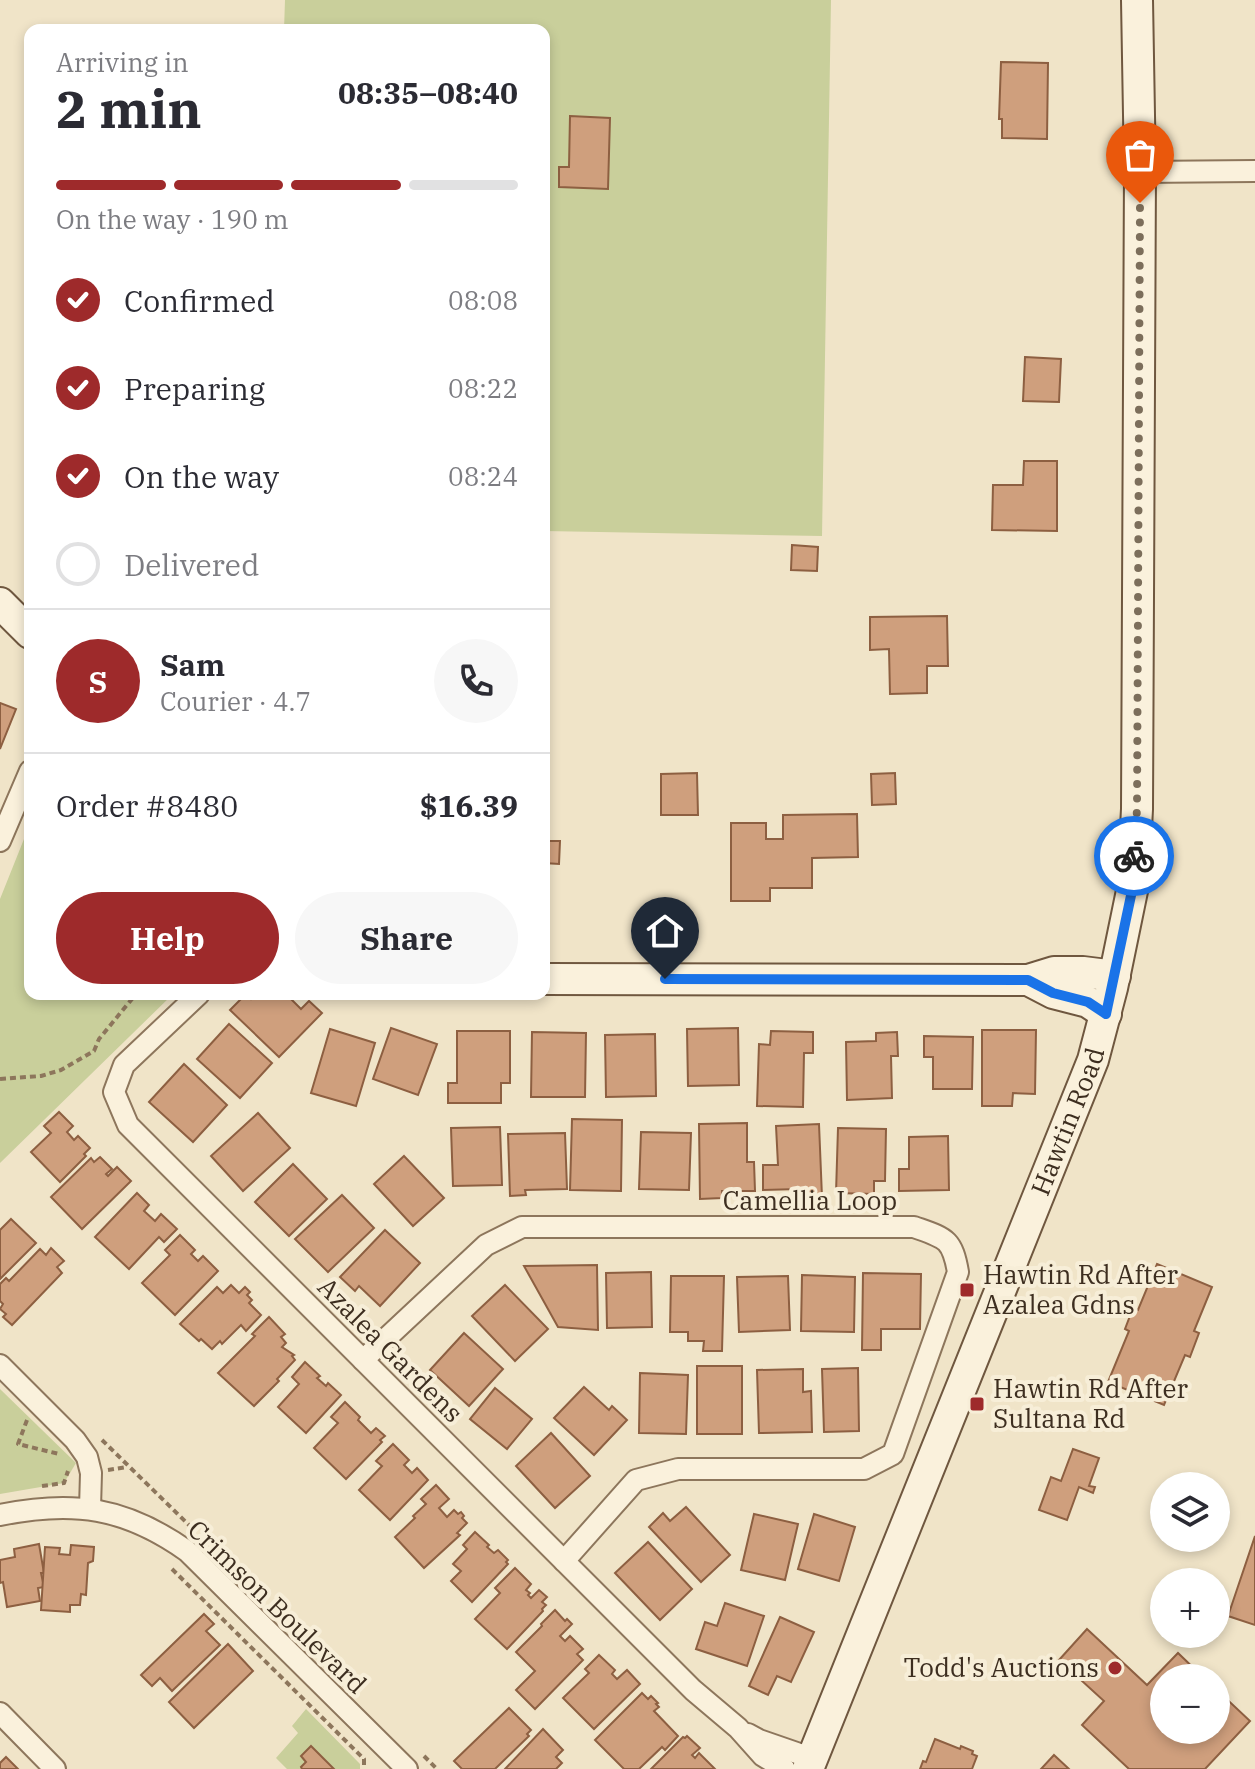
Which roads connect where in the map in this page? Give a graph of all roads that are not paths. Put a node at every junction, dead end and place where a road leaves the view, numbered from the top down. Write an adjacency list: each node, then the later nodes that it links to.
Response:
1 (1137, 0): 3 (main road, Hawtin Road)
2 (1255, 171): 3 (street)
3 (1140, 172): 8 (main road, Hawtin Road)
4 (0, 603): 5 (main road)
5 (24, 627)
6 (24, 785): 7 (street)
7 (0, 841)
8 (1115, 976): 10 (main road); 12 (main road, Hawtin Road)
9 (550, 979): 10 (main road)
10 (1028, 980): 12 (main road)
11 (193, 1000): 13 (street, Azalea Gardens)
12 (1106, 1014): 20 (main road, Hawtin Road)
13 (363, 1360): 17 (street, Azalea Gardens); 17 (street, Camellia Loop)
14 (0, 1365): 15 (street)
15 (90, 1508): 16 (street, Crimson Boulevard); 22 (street, Crimson Boulevard)
16 (0, 1515)
17 (564, 1561): 19 (street, Azalea Gardens)
18 (0, 1713): 21 (street)
19 (738, 1728): 20 (street, Azalea Gardens); 23 (street, Azalea Gardens)
20 (811, 1764)
21 (55, 1769)
22 (407, 1769)
23 (785, 1769)

